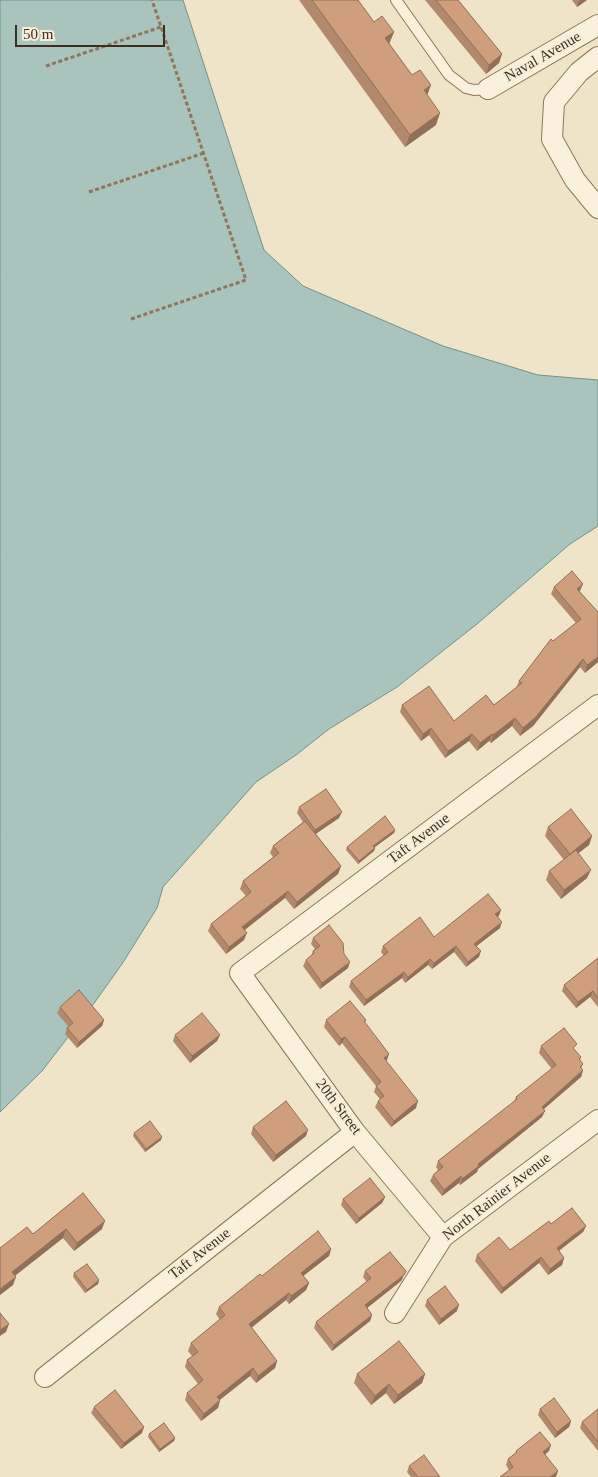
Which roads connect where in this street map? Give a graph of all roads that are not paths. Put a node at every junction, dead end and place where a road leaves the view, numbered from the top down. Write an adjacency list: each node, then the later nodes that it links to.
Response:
1 (396, 0): 4 (lane)
2 (598, 25): 4 (street, Naval Avenue)
3 (598, 57): 5 (street)
4 (488, 88)
5 (598, 208)
6 (598, 705): 7 (street, Taft Avenue)
7 (240, 973): 9 (street, 20th Street)
8 (598, 1120): 10 (street, North Rainier Avenue)
9 (355, 1132): 10 (street, 20th Street); 12 (street, Taft Avenue)
10 (443, 1237): 11 (street, North Rainier Avenue)
11 (395, 1314)
12 (45, 1377)

